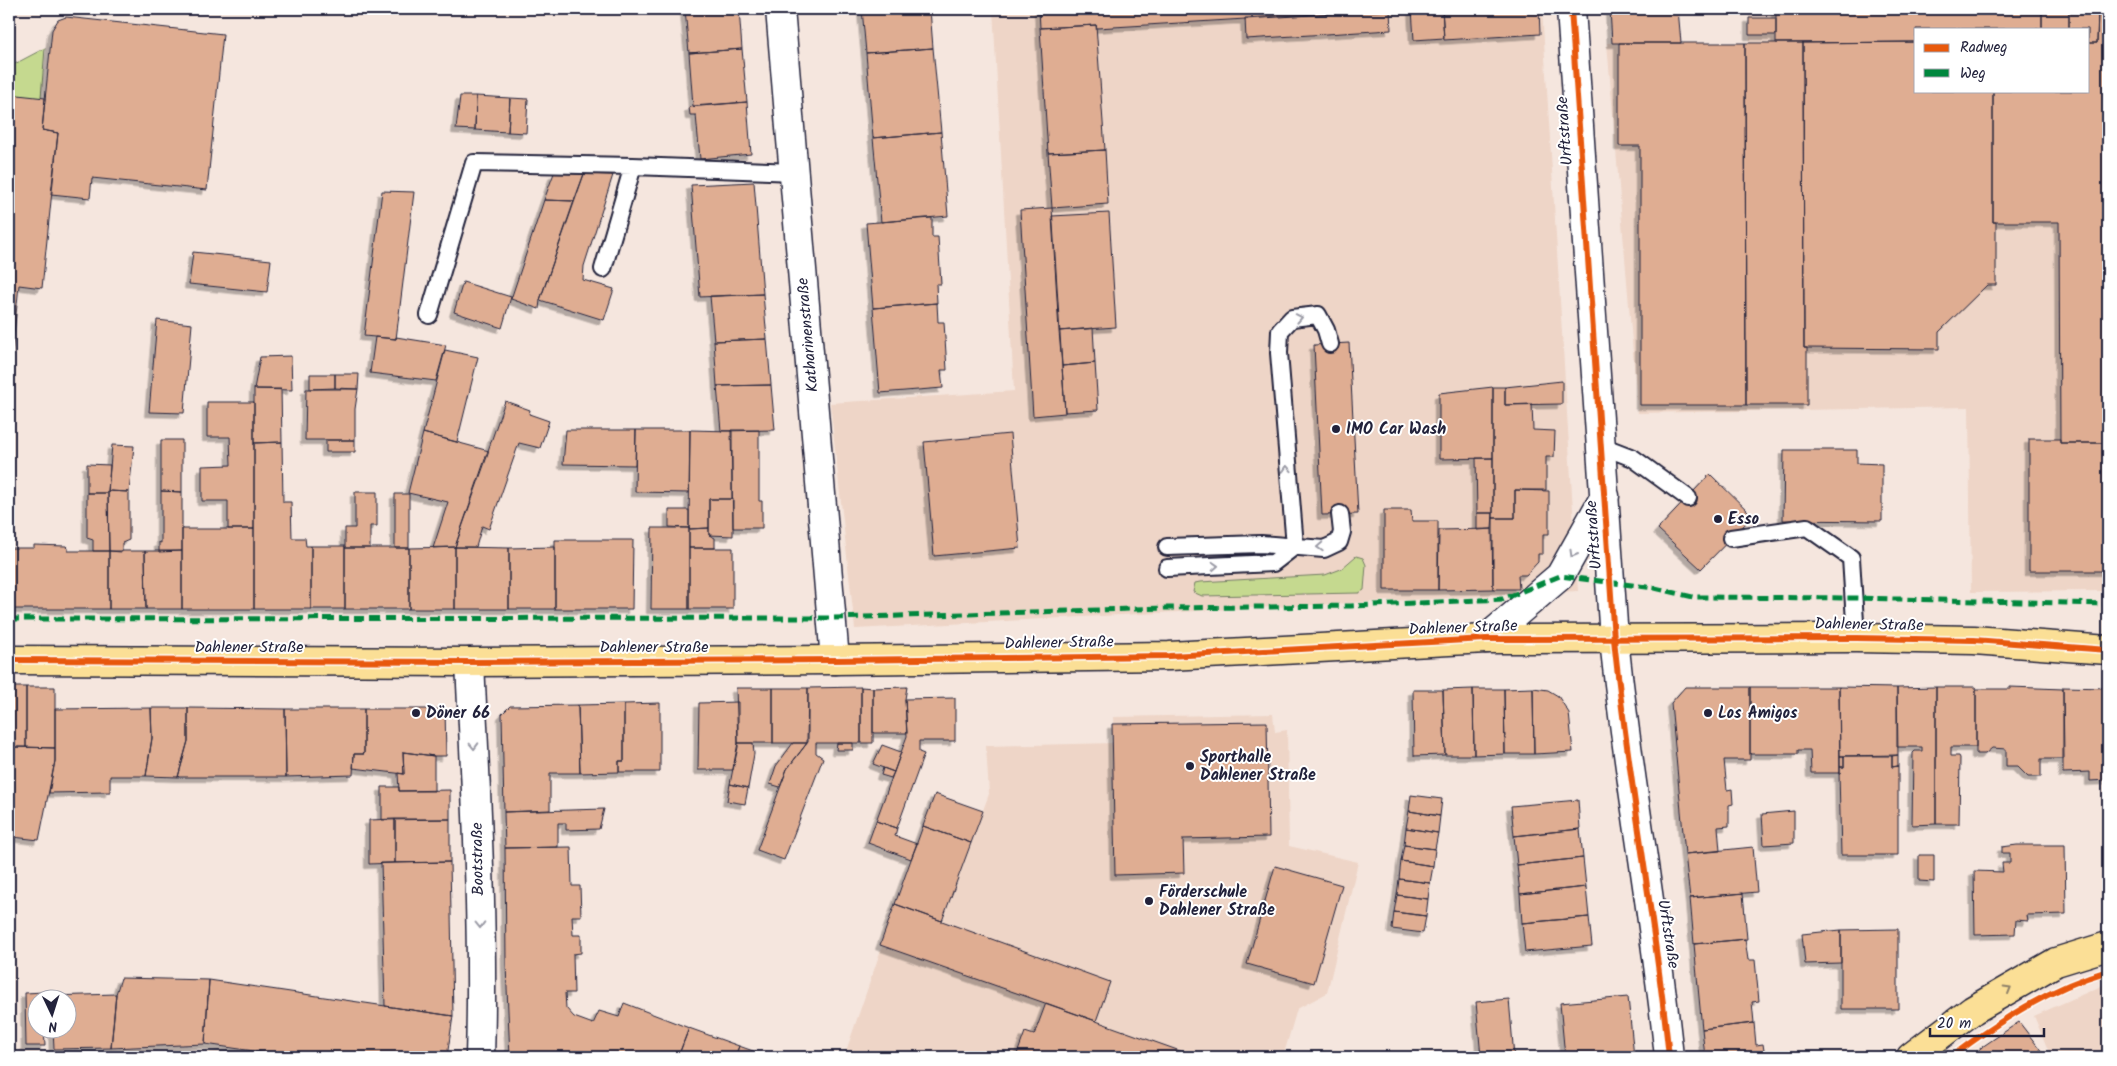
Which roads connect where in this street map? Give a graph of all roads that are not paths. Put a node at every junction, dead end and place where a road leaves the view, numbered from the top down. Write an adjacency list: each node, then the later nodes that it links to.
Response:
1 (780, 9): 4 (street, Katharinenstraße)
2 (1571, 9): 8 (street, Urftstraße)
3 (633, 166): 4 (lane); 5 (lane); 6 (lane)
4 (794, 172): 21 (street, Katharinenstraße)
5 (603, 269)
6 (430, 315)
7 (1330, 344): 13 (lane, one-way to 7)
8 (1602, 446): 9 (street, Urftstraße); 10 (lane)
9 (1605, 496): 17 (street, Urftstraße, one-way to 17); 18 (street, Urftstraße)
10 (1688, 498)
11 (1340, 514): 13 (lane, one-way to 13)
12 (1731, 538): 16 (lane)
13 (1295, 546): 14 (lane); 15 (lane, one-way to 13)
14 (1167, 547)
15 (1167, 568)
16 (1856, 638): 18 (main road, Dahlener Straße); 19 (main road, Dahlener Straße)
17 (1486, 639): 18 (main road, Dahlener Straße); 21 (main road, Dahlener Straße)
18 (1614, 639): 25 (street, Urftstraße)
19 (2108, 650)
20 (9, 660): 22 (main road, Dahlener Straße)
21 (835, 660): 22 (main road, Dahlener Straße)
22 (470, 662): 24 (street, Bootstraße, one-way to 24)
23 (2108, 946): 26 (main road, one-way to 23)
24 (480, 1057)
25 (1669, 1057)
26 (1911, 1057)

